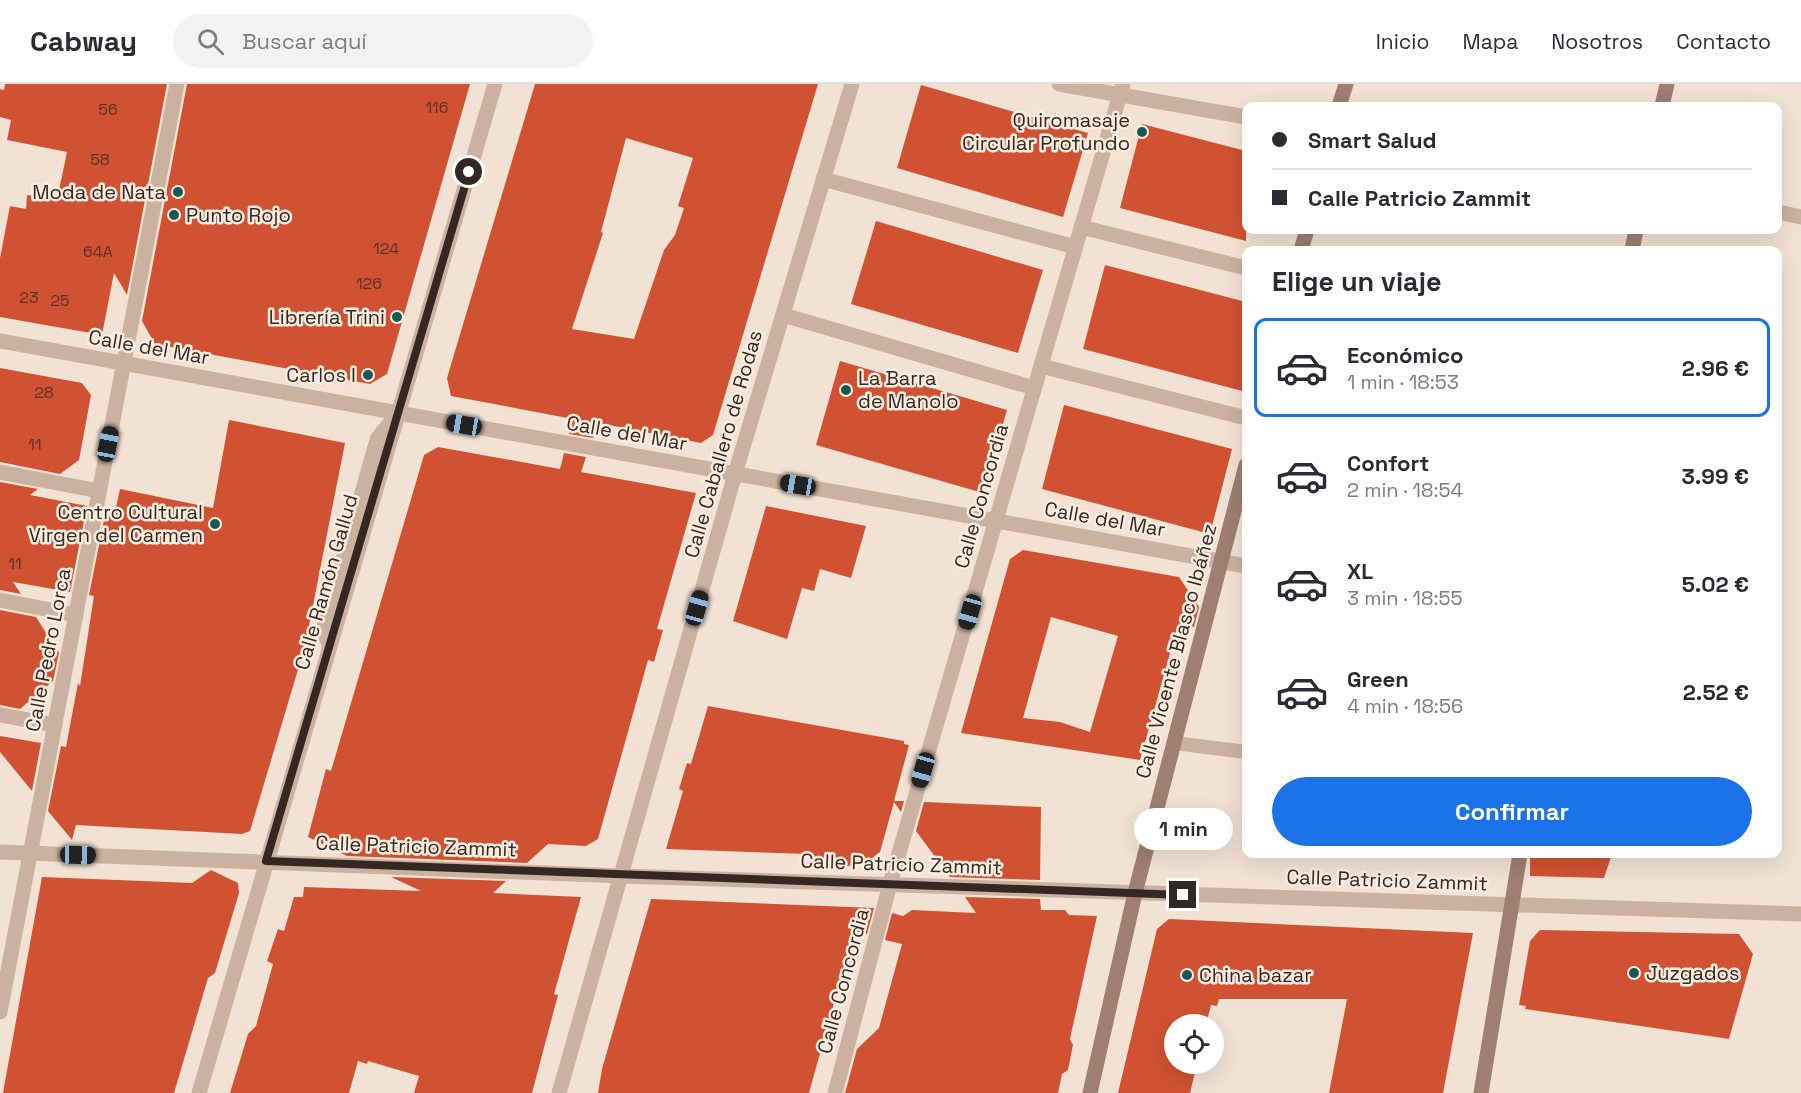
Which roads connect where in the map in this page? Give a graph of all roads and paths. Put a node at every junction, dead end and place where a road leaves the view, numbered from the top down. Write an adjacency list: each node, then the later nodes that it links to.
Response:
1 (177, 84): 19 (street, Calle Pedro Lorca)
2 (495, 84): 22 (street, Calle Ramón Gallud)
3 (852, 84): 11 (street, Calle Caballero de Rodas)
4 (1059, 84): 7 (street)
5 (1346, 84): 8 (street)
6 (1667, 84): 9 (street)
7 (1121, 89): 10 (street); 14 (street, Calle Concordia)
8 (1340, 102)
9 (1663, 102)
10 (1242, 116)
11 (823, 178): 15 (street); 17 (street, Calle Caballero de Rodas)
12 (1782, 213): 13 (street)
13 (1801, 217)
14 (1081, 227): 15 (street, Calle Concordia); 16 (street)
15 (1075, 247): 20 (street, Calle Concordia)
16 (1242, 267)
17 (783, 315): 21 (street); 25 (street, Calle Caballero de Rodas)
18 (0, 341): 19 (street, Calle del Mar)
19 (123, 364): 22 (street, Calle del Mar); 27 (street, Calle Pedro Lorca)
20 (1041, 366): 21 (street, Calle Concordia); 23 (street)
21 (1034, 388): 28 (street, Calle Concordia)
22 (397, 413): 25 (street, Calle del Mar); 33 (street, Calle Ramón Gallud); 33 (lane)
23 (1242, 417)
24 (0, 472): 27 (street)
25 (735, 474): 28 (street, Calle del Mar); 42 (street, Calle Caballero de Rodas)
26 (1242, 481): 29 (street, Calle Vicente Blasco Ibáñez)
27 (99, 491): 32 (street, Calle Pedro Lorca)
28 (996, 521): 29 (street, Calle del Mar); 43 (street, Calle Concordia)
29 (1222, 561): 30 (street, Calle del Mar); 36 (street, Calle Vicente Blasco Ibáñez)
30 (1242, 565)
31 (0, 600): 32 (street)
32 (76, 615): 35 (street, Calle Pedro Lorca)
33 (329, 646): 41 (street, Calle Ramón Gallud)
34 (0, 715): 35 (street)
35 (55, 725): 39 (street, Calle Pedro Lorca)
36 (1174, 743): 37 (lane); 44 (street, Calle Vicente Blasco Ibáñez)
37 (1242, 752)
38 (0, 852): 39 (street, Calle Patricio Zammit)
39 (30, 853): 41 (street, Calle Patricio Zammit); 47 (street, Calle Pedro Lorca)
40 (1519, 858): 45 (street)
41 (266, 861): 42 (street, Calle Patricio Zammit); 48 (street, Calle Ramón Gallud)
42 (622, 876): 43 (street, Calle Patricio Zammit); 49 (street, Calle Caballero de Rodas)
43 (890, 884): 44 (street, Calle Patricio Zammit); 50 (street, Calle Concordia)
44 (1135, 893): 45 (street, Calle Patricio Zammit); 51 (street, Calle Vicente Blasco Ibáñez)
45 (1512, 906): 46 (street, Calle Patricio Zammit); 52 (street)
46 (1801, 914)
47 (0, 1012)
48 (199, 1093)
49 (559, 1093)
50 (835, 1093)
51 (1090, 1093)
52 (1481, 1093)

